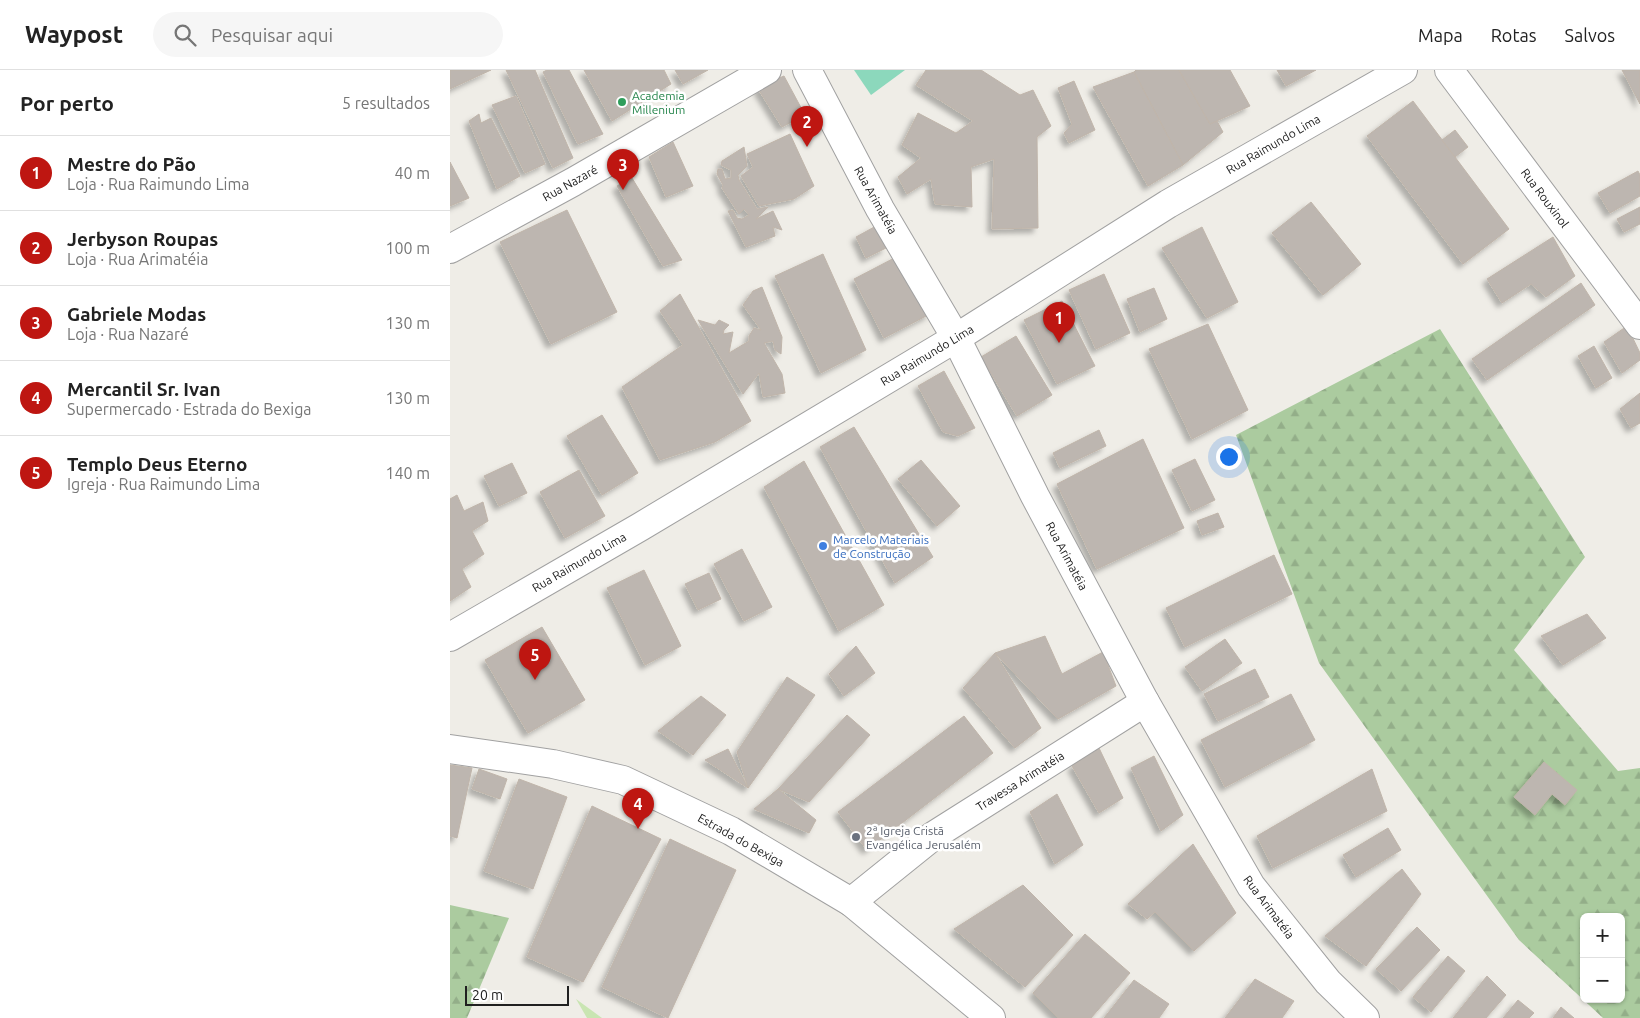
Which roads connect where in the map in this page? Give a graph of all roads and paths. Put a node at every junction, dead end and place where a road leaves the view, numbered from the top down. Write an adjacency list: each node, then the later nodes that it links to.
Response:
1 (767, 70): 5 (street, Rua Nazaré)
2 (807, 70): 7 (street, Rua Arimatéia)
3 (1403, 70): 7 (street, Rua Raimundo Lima)
4 (1450, 70): 6 (street, Rua Rouxinol)
5 (450, 249)
6 (1640, 325)
7 (956, 338): 8 (street, Rua Raimundo Lima); 9 (street, Rua Arimatéia)
8 (450, 637)
9 (1146, 702): 11 (street, Travessa Arimatéia); 13 (street, Rua Arimatéia)
10 (450, 749): 11 (street, Estrada do Bexiga)
11 (851, 902): 12 (street, Estrada do Bexiga)
12 (991, 1018)
13 (1365, 1018)

